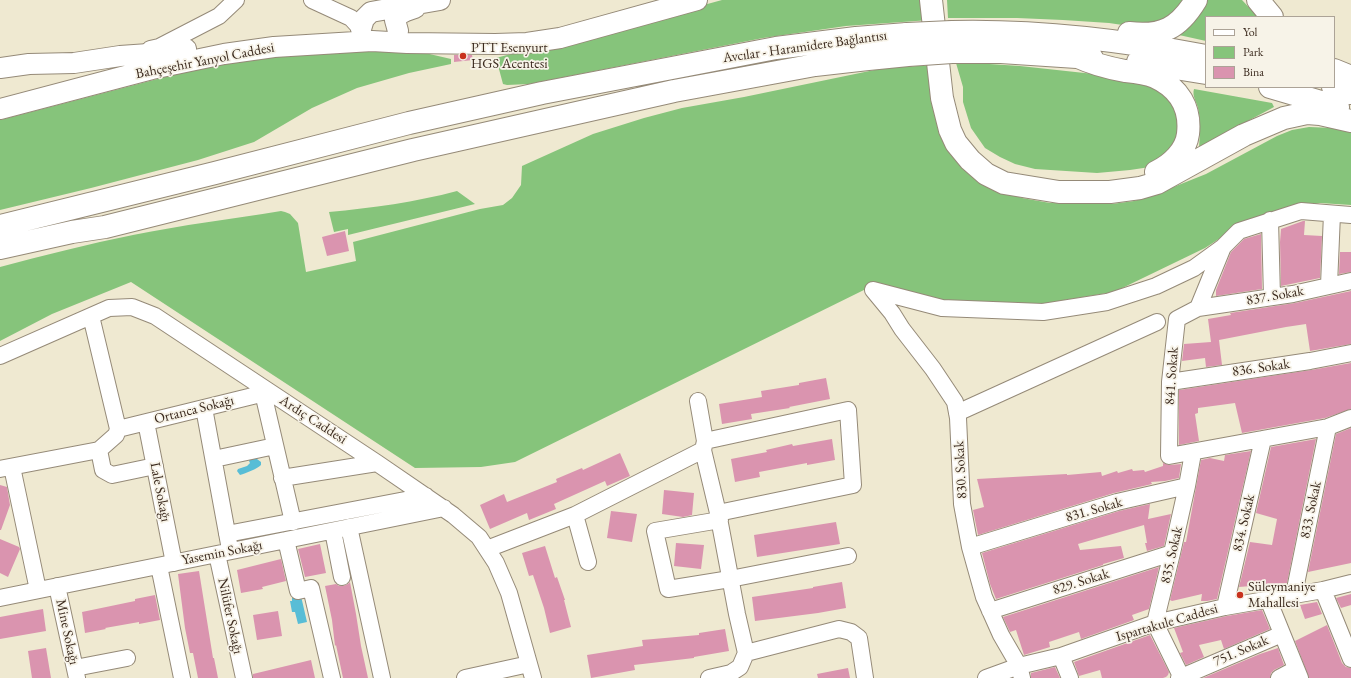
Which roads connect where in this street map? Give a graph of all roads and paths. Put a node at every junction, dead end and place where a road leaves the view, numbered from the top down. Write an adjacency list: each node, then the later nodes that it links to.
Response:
1 (236, 0): 15 (street)
2 (312, 0): 11 (street)
3 (647, 0): 12 (main road, Bahçeşehir Yanyol Caddesi)
4 (697, 0): 27 (main road, Bahçeşehir Yanyol Caddesi)
5 (931, 0): 29 (highway)
6 (941, 0): 17 (highway)
7 (1196, 0): 13 (highway)
8 (1258, 0): 10 (highway)
9 (434, 1): 11 (main road); 12 (main road)
10 (1271, 16)
11 (361, 29): 12 (main road, Bahçeşehir Yanyol Caddesi); 15 (main road, Bahçeşehir Yanyol Caddesi)
12 (398, 31)
13 (1056, 34): 14 (highway, Avcılar - Haramidere Bağlantısı); 16 (highway, Avcılar - Haramidere Bağlantısı)
14 (952, 42): 17 (highway, Avcılar - Haramidere Bağlantısı); 33 (highway, Avcılar - Haramidere Bağlantısı, bridge); 34 (highway, Avcılar - Haramidere Bağlantısı, bridge)
15 (120, 56): 19 (main road, Bahçeşehir Yanyol Caddesi)
16 (1205, 56)
17 (1078, 57): 22 (highway, Avcılar - Haramidere Bağlantısı)
18 (0, 63): 19 (main road)
19 (29, 64): 20 (main road, Bahçeşehir Yanyol Caddesi)
20 (0, 68)
21 (1335, 70): 23 (highway)
22 (1205, 73)
23 (1351, 77)
24 (1273, 88): 28 (highway)
25 (1335, 88): 26 (highway)
26 (1351, 93)
27 (0, 110)
28 (1351, 111)
29 (1351, 121)
30 (1332, 214): 31 (street); 32 (street); 39 (street)
31 (1351, 215)
32 (1270, 220): 35 (street); 40 (street)
33 (2, 225)
34 (104, 227): 36 (highway); 37 (highway)
35 (1223, 247): 41 (street); 50 (street, 830. Sokak)
36 (0, 248)
37 (0, 259)
38 (1351, 281): 39 (street, 837. Sokak)
39 (1330, 285): 40 (street, 837. Sokak)
40 (1272, 297): 41 (street, 837. Sokak)
41 (1198, 308): 46 (street, 841. Sokak)
42 (91, 316): 45 (street, Ardıç Caddesi); 47 (street, Ardıç Caddesi); 54 (street)
43 (1157, 322): 50 (street)
44 (1351, 353): 46 (street, 836. Sokak)
45 (0, 356)
46 (1170, 382): 59 (street, 841. Sokak)
47 (266, 392): 49 (street, Ortanca Sokağı); 57 (street); 61 (street, Ardıç Caddesi)
48 (698, 401): 56 (street)
49 (204, 408): 52 (street, Ortanca Sokağı); 60 (street, Nilüfer Sokağı)
50 (957, 412): 74 (street, 830. Sokak)
51 (1351, 418): 53 (street)
52 (146, 422): 54 (street, Ortanca Sokağı); 62 (street, Lale Sokağı)
53 (1328, 426): 55 (street); 87 (street, 833. Sokak)
54 (118, 429): 58 (street)
55 (1263, 439): 59 (street); 90 (street, 834. Sokak)
56 (704, 445): 68 (street); 69 (street); 69 (street)
57 (275, 446): 60 (street); 64 (street)
58 (99, 450): 62 (street); 63 (street)
59 (1193, 453): 65 (street)
60 (214, 459): 72 (street, Nilüfer Sokağı)
61 (377, 463): 64 (street); 66 (street, Ardıç Caddesi)
62 (155, 466): 80 (street, Lale Sokağı)
63 (6, 468): 85 (street)
64 (282, 478): 70 (street)
65 (1187, 486): 74 (street, 831. Sokak); 77 (street, 835. Sokak)
66 (426, 496): 67 (street, Ardıç Caddesi); 70 (street, Yasemin Sokağı)
67 (444, 508): 71 (street, Yasemin Sokağı); 75 (street, Ardıç Caddesi)
68 (575, 515): 75 (street); 79 (street)
69 (719, 517): 82 (street); 82 (street)
70 (292, 522): 72 (street, Yasemin Sokağı)
71 (341, 529): 73 (street, Yasemin Sokağı); 81 (street); 105 (street)
72 (227, 534): 76 (street, Nilüfer Sokağı)
73 (286, 540): 76 (street, Yasemin Sokağı); 104 (street)
74 (970, 547): 91 (street, 830. Sokak)
75 (487, 549): 98 (street, Ardıç Caddesi)
76 (224, 552): 80 (street, Yasemin Sokağı); 103 (street, Nilüfer Sokağı)
77 (1172, 553): 91 (street, 829. Sokak); 92 (street, 835. Sokak)
78 (848, 556): 82 (street)
79 (588, 562)
80 (166, 564): 84 (street, Yasemin Sokağı); 102 (street, Lale Sokağı)
81 (342, 577)
82 (730, 579): 94 (street)
83 (1351, 583): 86 (street, Ispartakule Caddesi)
84 (57, 586): 85 (street, Yasemin Sokağı); 100 (street, Mine Sokağı)
85 (38, 590): 88 (street, Yasemin Sokağı)
86 (1323, 590): 87 (street, Ispartakule Caddesi); 97 (street)
87 (1294, 594): 89 (street, Ispartakule Caddesi)
88 (0, 598)
89 (1268, 599): 90 (street, Ispartakule Caddesi); 93 (street)
90 (1225, 607): 92 (street, Ispartakule Caddesi)
91 (990, 610): 99 (street, 830. Sokak)
92 (1155, 623): 95 (street, Ispartakule Caddesi); 111 (street)
93 (1282, 634): 101 (street); 111 (street, 751. Sokak)
94 (746, 653): 107 (street); 108 (street)
95 (1061, 656): 99 (street, Ispartakule Caddesi); 110 (street)
96 (127, 658): 100 (street)
97 (1351, 659)
98 (531, 671): 106 (street)
99 (1020, 672): 109 (street, Ispartakule Caddesi)
100 (76, 673)
101 (1298, 674): 112 (street)
102 (182, 678)
103 (244, 678)
104 (332, 678)
105 (382, 678)
106 (465, 678)
107 (709, 678)
108 (865, 678)
109 (986, 678)
110 (1070, 678)
111 (1180, 678)
112 (1279, 678)

